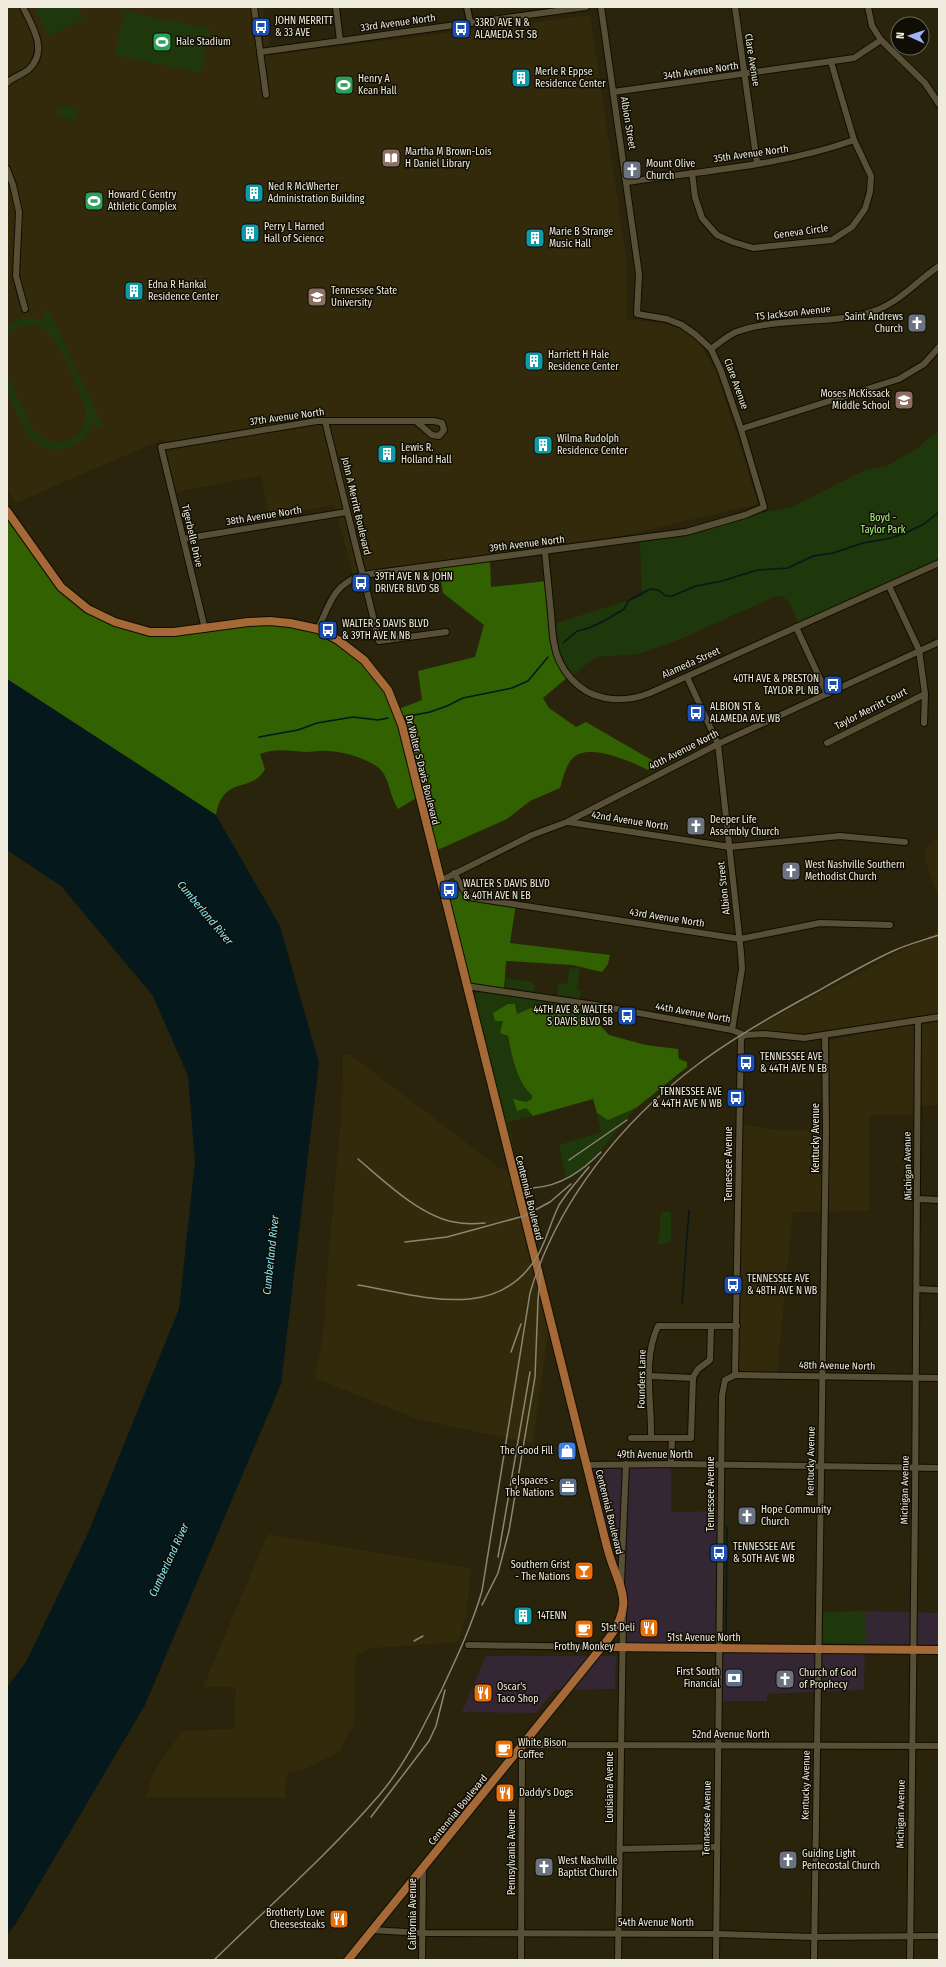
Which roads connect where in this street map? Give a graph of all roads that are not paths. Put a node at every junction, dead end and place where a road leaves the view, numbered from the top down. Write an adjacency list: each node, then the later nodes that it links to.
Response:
1 (23, 7): 15 (street)
2 (254, 7): 12 (street)
3 (336, 7): 11 (street)
4 (467, 7): 9 (street)
5 (586, 7): 9 (street, 33rd Avenue North)
6 (601, 7): 16 (street, Albion Street)
7 (734, 7): 14 (street, Clare Avenue)
8 (868, 7): 10 (street)
9 (470, 22): 11 (street, 33rd Avenue North)
10 (881, 40): 13 (street, 34th Avenue North); 18 (street)
11 (340, 41): 12 (street, 33rd Avenue North)
12 (260, 52): 17 (street)
13 (831, 62): 14 (street, 34th Avenue North); 19 (street, Geneva Circle)
14 (745, 75): 16 (street, 34th Avenue North); 20 (street, Clare Avenue)
15 (8, 79)
16 (613, 92): 23 (street, Albion Street)
17 (266, 95)
18 (939, 104)
19 (854, 140): 20 (street, 35th Avenue North); 22 (street, Geneva Circle)
20 (757, 163): 22 (street, 35th Avenue North)
21 (7, 169): 25 (street)
22 (692, 173): 23 (street, 35th Avenue North)
23 (626, 182): 26 (street, Albion Street)
24 (939, 266): 28 (street, TS Jackson Avenue)
25 (25, 309)
26 (637, 314): 28 (street, Clare Avenue)
27 (939, 347): 31 (street)
28 (711, 349): 31 (street, Clare Avenue)
29 (324, 421): 30 (street, 37th Avenue North); 32 (street, 37th Avenue North); 35 (street, John A Merritt Boulevard)
30 (417, 422)
31 (741, 429): 33 (street, Clare Avenue)
32 (161, 447): 36 (street, Tigerbelle Drive)
33 (764, 507): 37 (street, 39th Avenue North)
34 (7, 512): 42 (main road, Dr Walter S Davis Boulevard)
35 (347, 512): 36 (street, 38th Avenue North); 39 (street, John A Merritt Boulevard)
36 (183, 539): 42 (street, Tigerbelle Drive)
37 (545, 552): 39 (street, 39th Avenue North); 47 (street, Alameda Street)
38 (939, 563): 40 (street, Alameda Street)
39 (362, 575): 43 (street, 39th Avenue North); 44 (street, John A Merritt Boulevard)
40 (889, 586): 41 (street, Alameda Street); 46 (street)
41 (796, 627): 47 (street, Alameda Street); 48 (street)
42 (204, 629): 43 (main road, Dr Walter S Davis Boulevard)
43 (318, 629): 57 (main road, Dr Walter S Davis Boulevard)
44 (446, 632)
45 (939, 642): 46 (street, 40th Avenue North)
46 (919, 650): 48 (street, 40th Avenue North); 49 (street)
47 (687, 677): 52 (street, Albion Street)
48 (827, 694): 52 (street, 40th Avenue North)
49 (925, 694): 50 (street); 51 (street, Taylor Merritt Court)
50 (924, 723)
51 (827, 743)
52 (718, 744): 53 (street, 40th Avenue North); 55 (street, Albion Street)
53 (567, 822): 55 (street, 42nd Avenue North); 56 (street, 40th Avenue North)
54 (905, 842): 55 (street, 42nd Avenue North)
55 (730, 847): 59 (street, Albion Street)
56 (454, 873): 57 (street, 40th Avenue North); 59 (street, 43rd Avenue North)
57 (440, 881): 60 (main road, Dr Walter S Davis Boulevard)
58 (890, 925): 59 (street, 43rd Avenue North)
59 (740, 940): 63 (street, Albion Street)
60 (466, 986): 63 (street, 44th Avenue North); 83 (main road, Centennial Boulevard)
61 (939, 1017): 62 (street, 44th Avenue North)
62 (918, 1020): 65 (street, 44th Avenue North); 66 (street, Michigan Avenue)
63 (732, 1030): 64 (street, 44th Avenue North)
64 (744, 1035): 65 (street, 44th Avenue North); 71 (street, Tennessee Avenue)
65 (825, 1035): 73 (street, Kentucky Avenue)
66 (918, 1199): 67 (street); 68 (street, Michigan Avenue)
67 (939, 1200)
68 (917, 1289): 69 (street); 76 (street, Michigan Avenue)
69 (939, 1290)
70 (711, 1326): 71 (street, Founders Lane); 74 (street, Founders Lane); 75 (street)
71 (737, 1326): 72 (street, Tennessee Avenue)
72 (735, 1375): 73 (street, 48th Avenue North); 84 (street, Tennessee Avenue)
73 (823, 1375): 76 (street, 48th Avenue North); 85 (street, Kentucky Avenue)
74 (650, 1376): 75 (street); 79 (street, Founders Lane)
75 (693, 1378): 80 (street)
76 (915, 1378): 77 (street, 48th Avenue North); 86 (street, Michigan Avenue)
77 (939, 1378)
78 (631, 1438): 79 (street)
79 (651, 1438): 80 (street)
80 (672, 1438): 82 (street)
81 (626, 1464): 82 (street, 49th Avenue North); 83 (street, 49th Avenue North); 88 (street)
82 (671, 1464): 84 (street, 49th Avenue North)
83 (587, 1465): 88 (main road, Centennial Boulevard)
84 (721, 1465): 85 (street, 49th Avenue North); 93 (street, Tennessee Avenue)
85 (821, 1466): 86 (street, 49th Avenue North); 94 (street, Kentucky Avenue)
86 (916, 1467): 87 (street, 49th Avenue North); 95 (street, Michigan Avenue)
87 (939, 1468)
88 (621, 1586): 89 (main road, Centennial Boulevard)
89 (623, 1614): 91 (main road, Centennial Boulevard); 92 (street, Louisiana Avenue)
90 (468, 1645): 91 (street, 51st Avenue North)
91 (602, 1647): 92 (main road, 51st Avenue North); 97 (main road, Centennial Boulevard)
92 (621, 1647): 93 (main road, 51st Avenue North); 98 (street, Louisiana Avenue)
93 (719, 1648): 94 (main road, 51st Avenue North); 99 (street, Tennessee Avenue)
94 (818, 1649): 95 (main road, 51st Avenue North); 100 (street, Kentucky Avenue)
95 (912, 1650): 96 (main road, 51st Avenue North); 101 (street, Michigan Avenue)
96 (939, 1650)
97 (522, 1745): 98 (street, 52nd Avenue North); 105 (main road, Centennial Boulevard); 107 (street, Pennsylvania Avenue)
98 (621, 1745): 99 (street, 52nd Avenue North); 104 (street, Louisiana Avenue)
99 (718, 1745): 100 (street, 52nd Avenue North); 103 (street, Tennessee Avenue)
100 (817, 1745): 101 (street, 52nd Avenue North); 113 (street, Kentucky Avenue)
101 (913, 1746): 102 (street, 52nd Avenue North); 111 (street, Michigan Avenue)
102 (939, 1746)
103 (717, 1847): 104 (street); 110 (street, Tennessee Avenue)
104 (620, 1849): 109 (street, Louisiana Avenue)
105 (423, 1869): 106 (main road, Centennial Boulevard); 108 (street, California Avenue)
106 (372, 1930): 108 (street, 54th Avenue North); 114 (main road, Centennial Boulevard)
107 (522, 1932): 108 (street, 54th Avenue North); 109 (street, 54th Avenue North); 116 (street, Pennsylvania Avenue)
108 (422, 1933): 115 (street, California Avenue)
109 (618, 1933): 110 (street, 54th Avenue North); 117 (street, Louisiana Avenue)
110 (716, 1934): 113 (street, 54th Avenue North); 118 (street, Tennessee Avenue)
111 (910, 1935): 112 (street, 54th Avenue North); 113 (street, 54th Avenue North); 120 (street, Michigan Avenue)
112 (939, 1936)
113 (814, 1937): 119 (street, Kentucky Avenue)
114 (348, 1960)
115 (422, 1960)
116 (521, 1960)
117 (618, 1960)
118 (716, 1960)
119 (814, 1960)
120 (910, 1960)

